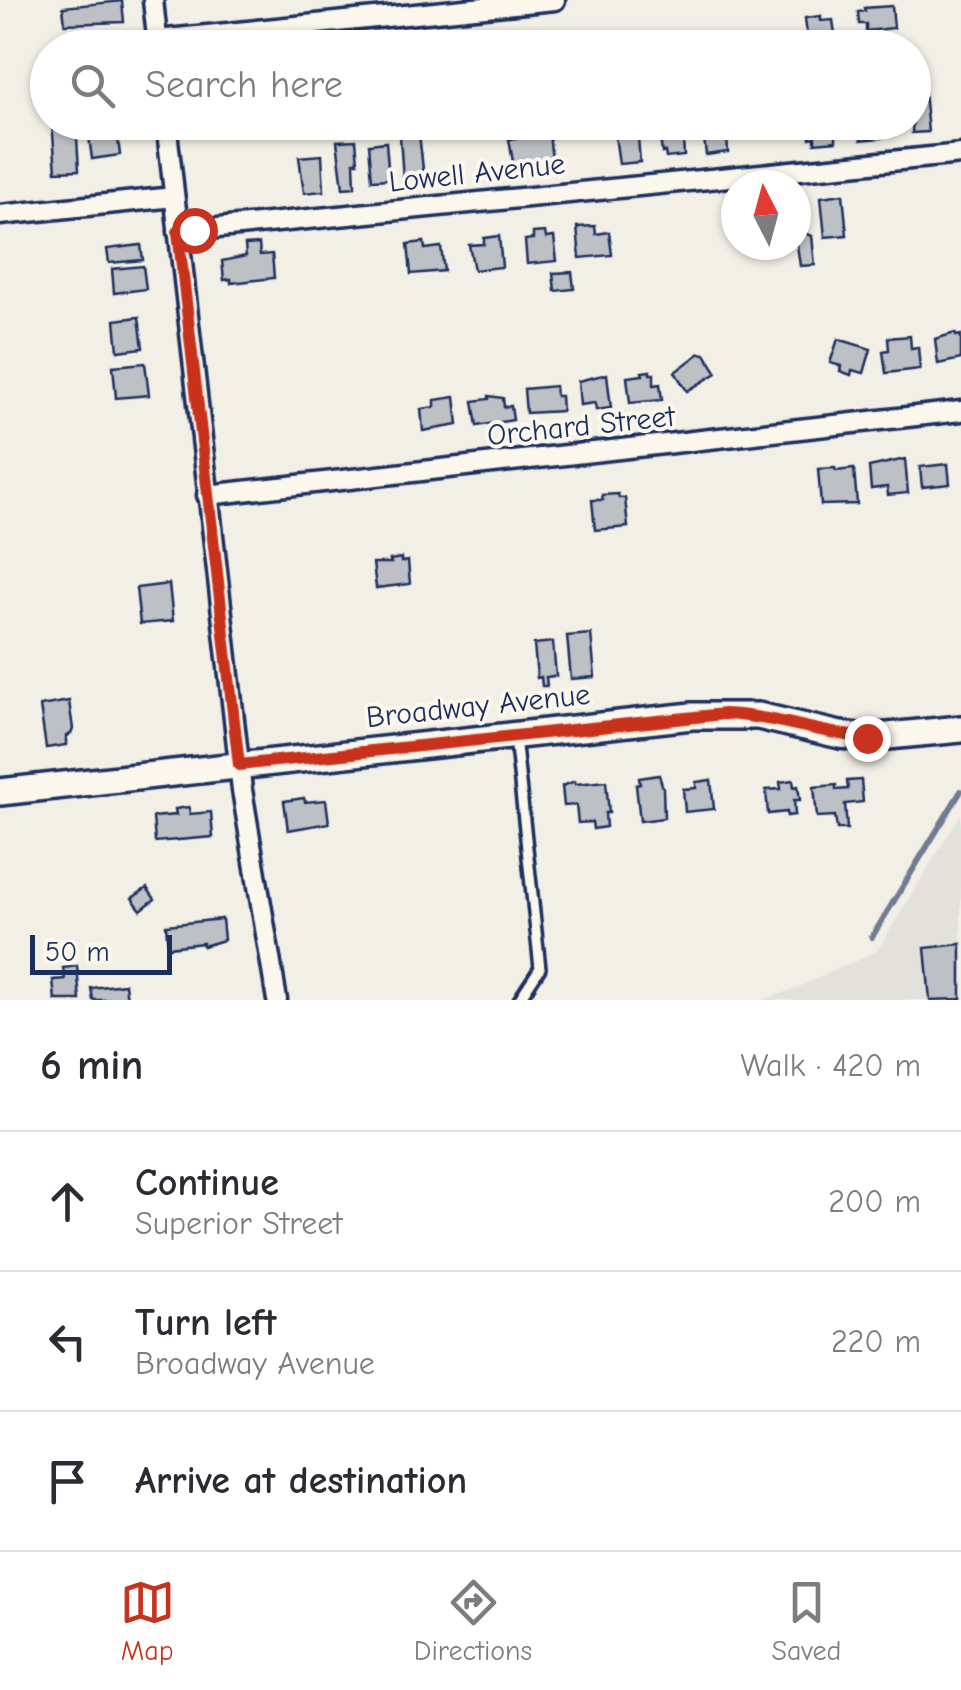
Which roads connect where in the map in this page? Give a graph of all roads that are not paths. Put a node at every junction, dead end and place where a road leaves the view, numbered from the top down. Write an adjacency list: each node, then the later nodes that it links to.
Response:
1 (152, 0): 3 (street)
2 (555, 0): 4 (street)
3 (156, 30)
4 (284, 30)
5 (168, 140): 7 (street)
6 (961, 154): 9 (street, Lowell Avenue)
7 (174, 197): 8 (street); 9 (street)
8 (0, 216)
9 (178, 232): 11 (street)
10 (961, 411): 11 (street, Orchard Street)
11 (207, 495): 14 (street)
12 (961, 729): 13 (street, Broadway Avenue)
13 (514, 734): 14 (street, Broadway Avenue); 17 (lane)
14 (239, 765): 15 (street, Broadway Avenue); 16 (street)
15 (0, 792)
16 (277, 1000)
17 (519, 1000)

